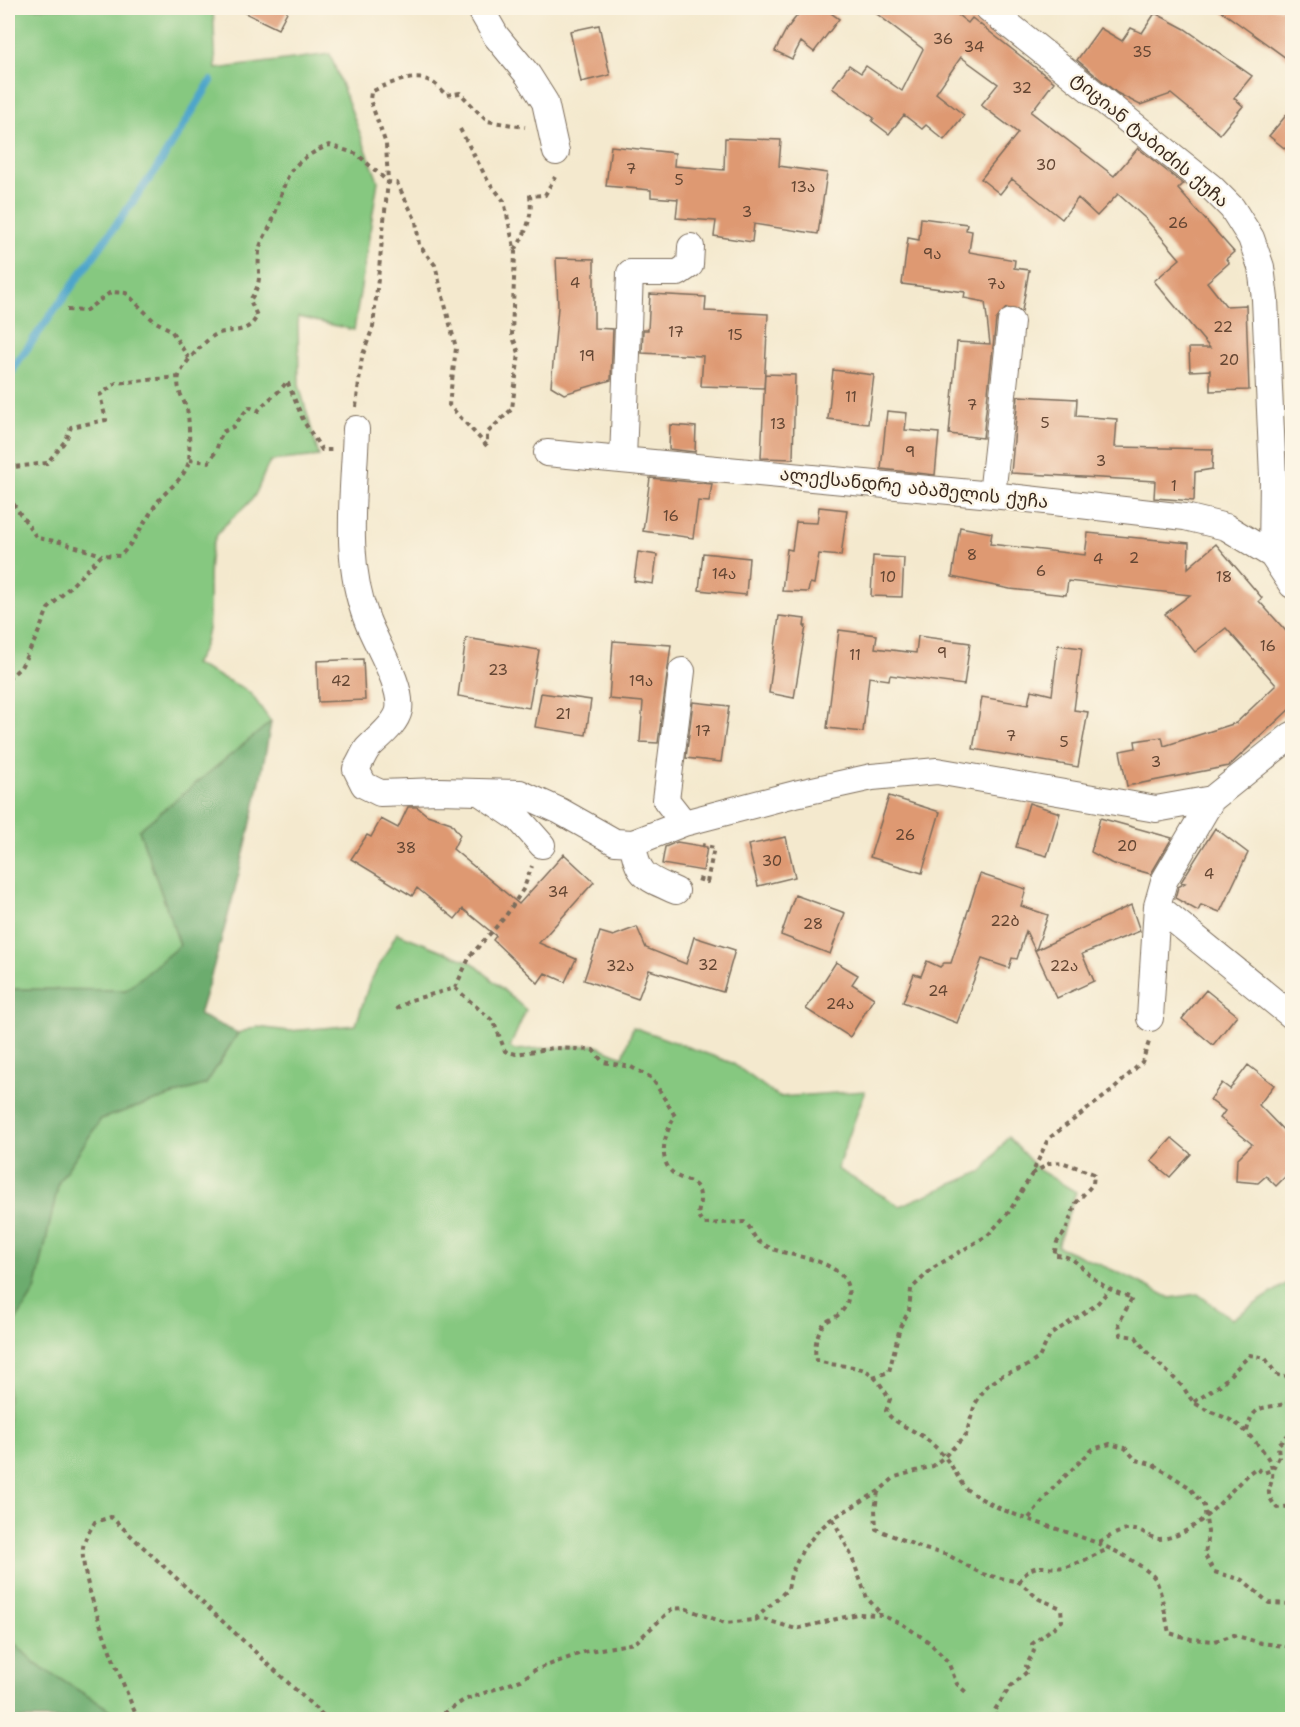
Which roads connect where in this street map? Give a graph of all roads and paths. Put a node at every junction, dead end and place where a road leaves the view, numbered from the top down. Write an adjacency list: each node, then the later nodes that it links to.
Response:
1 (480, 8): 3 (street)
2 (988, 8): 22 (street, ტიციან ტაბიძის ქუჩა)
3 (545, 102): 5 (street); 6 (path)
4 (460, 129): 8 (path)
5 (556, 152): 8 (path)
6 (388, 182): 8 (path); 11 (path); 13 (path)
7 (691, 247): 16 (street)
8 (515, 252)
9 (67, 310): 11 (path)
10 (1011, 322): 19 (street)
11 (189, 359): 12 (path)
12 (179, 377): 17 (path); 18 (path)
13 (356, 429): 27 (street)
14 (331, 450): 17 (path)
15 (547, 453): 16 (street, ალექსანდრე აბაშელის ქუჩა)
16 (623, 459): 19 (street, ალექსანდრე აბაშელის ქუჩა)
17 (189, 460): 21 (path)
18 (8, 471)
19 (992, 495): 22 (street, ალექსანდრე აბაშელის ქუჩა)
20 (8, 496): 21 (path)
21 (102, 555): 25 (path)
22 (1272, 555): 23 (street)
23 (1293, 585)
24 (682, 671): 29 (street)
25 (8, 679)
26 (1293, 735): 28 (street)
27 (482, 794): 30 (street); 31 (street)
28 (1212, 799): 29 (street); 34 (street)
29 (689, 833): 30 (street); 32 (path)
30 (633, 843): 33 (street)
31 (542, 845): 35 (path)
32 (707, 882)
33 (676, 891)
34 (1158, 906): 37 (street); 38 (street)
35 (455, 988): 36 (path); 42 (path)
36 (396, 1009)
37 (1293, 1016)
38 (1150, 1018): 39 (path)
39 (1032, 1174): 40 (path); 42 (path)
40 (1110, 1289): 44 (path); 47 (path)
41 (1293, 1373): 44 (path)
42 (873, 1377): 47 (path)
43 (1293, 1401): 46 (path)
44 (1194, 1402): 46 (path)
45 (1293, 1431): 48 (path)
46 (1246, 1432): 48 (path)
47 (944, 1457): 49 (path); 51 (path)
48 (1272, 1470): 50 (path); 52 (path)
49 (879, 1491): 53 (path); 56 (path)
50 (1293, 1506)
51 (1029, 1518): 52 (path); 54 (path)
52 (1206, 1519): 54 (path); 57 (path)
53 (833, 1520): 58 (path); 59 (path)
54 (1099, 1542): 55 (path)
55 (1110, 1549): 56 (path); 60 (path)
56 (1019, 1582): 67 (path)
57 (1293, 1604)
58 (881, 1615): 59 (path); 61 (path)
59 (755, 1620): 66 (path)
60 (1293, 1647)
61 (967, 1694)
62 (138, 1719): 63 (path)
63 (328, 1719)
64 (374, 1719): 65 (path)
65 (413, 1719)
66 (427, 1719)
67 (997, 1719)

